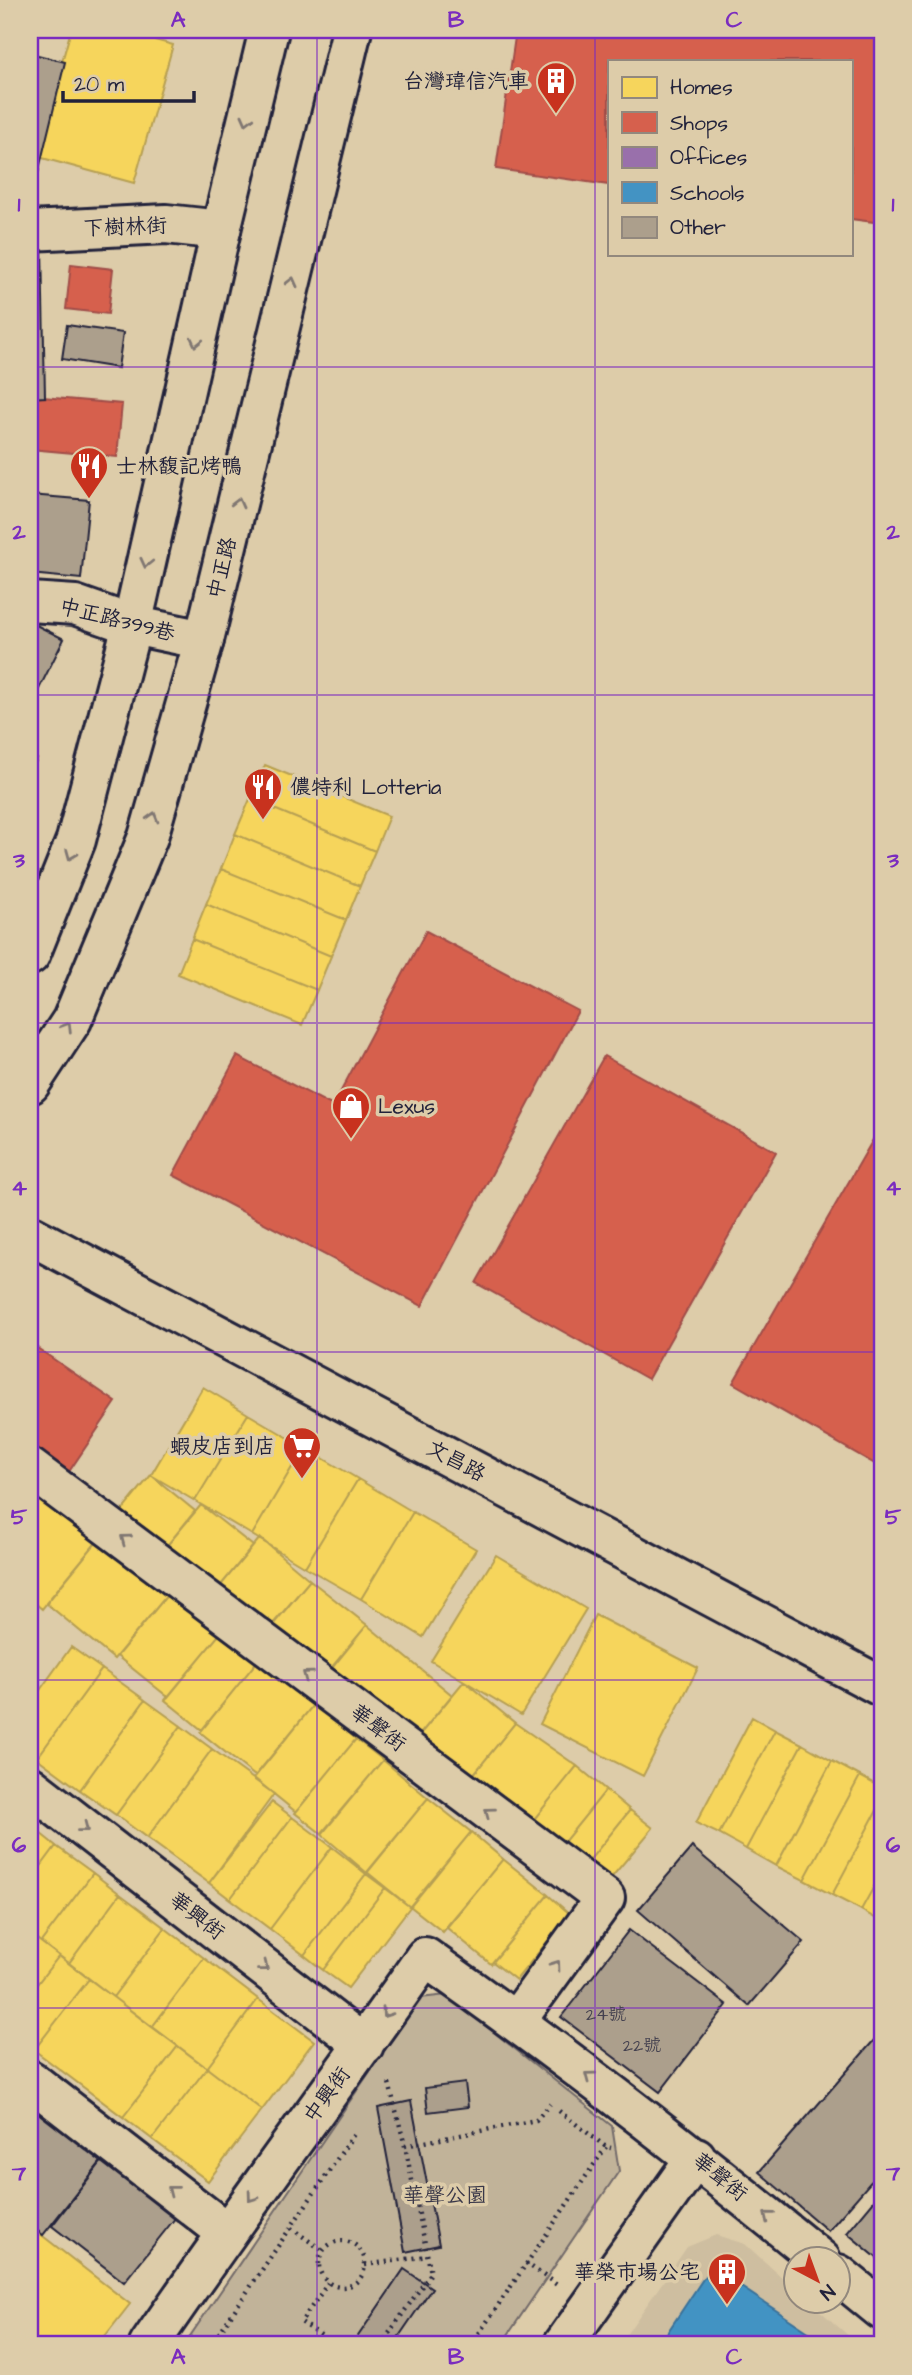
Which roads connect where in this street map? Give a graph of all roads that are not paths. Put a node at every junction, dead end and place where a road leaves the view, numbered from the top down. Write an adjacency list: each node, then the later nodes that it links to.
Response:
1 (269, 30): 4 (street, one-way to 4)
2 (352, 30): 7 (street, 中正路, one-way to 2)
3 (30, 230): 4 (street, 下樹林街)
4 (221, 230): 6 (street, one-way to 6)
5 (30, 602): 6 (street, 中正路399巷)
6 (132, 625): 7 (street, 中正路399巷); 8 (street, one-way to 8)
7 (204, 640): 9 (street, 中正路, one-way to 7)
8 (30, 955)
9 (30, 1084)
10 (30, 1235): 12 (street, 文昌路)
11 (30, 1468): 15 (street, 華聲街, one-way to 11)
12 (882, 1687)
13 (30, 1786): 16 (street, 華興街, one-way to 16)
14 (425, 1957): 15 (street, 華聲街); 16 (street, 中興街, one-way to 16)
15 (516, 2021): 18 (street, 華聲街, one-way to 15)
16 (364, 2045): 19 (street, 中興街, one-way to 19)
17 (30, 2080): 19 (street, one-way to 17)
18 (695, 2157): 20 (street, 華聲街, one-way to 18); 24 (street)
19 (226, 2232): 23 (street, 中興街)
20 (805, 2246)
21 (852, 2285): 22 (street)
22 (882, 2310)
23 (149, 2345)
24 (563, 2345)

